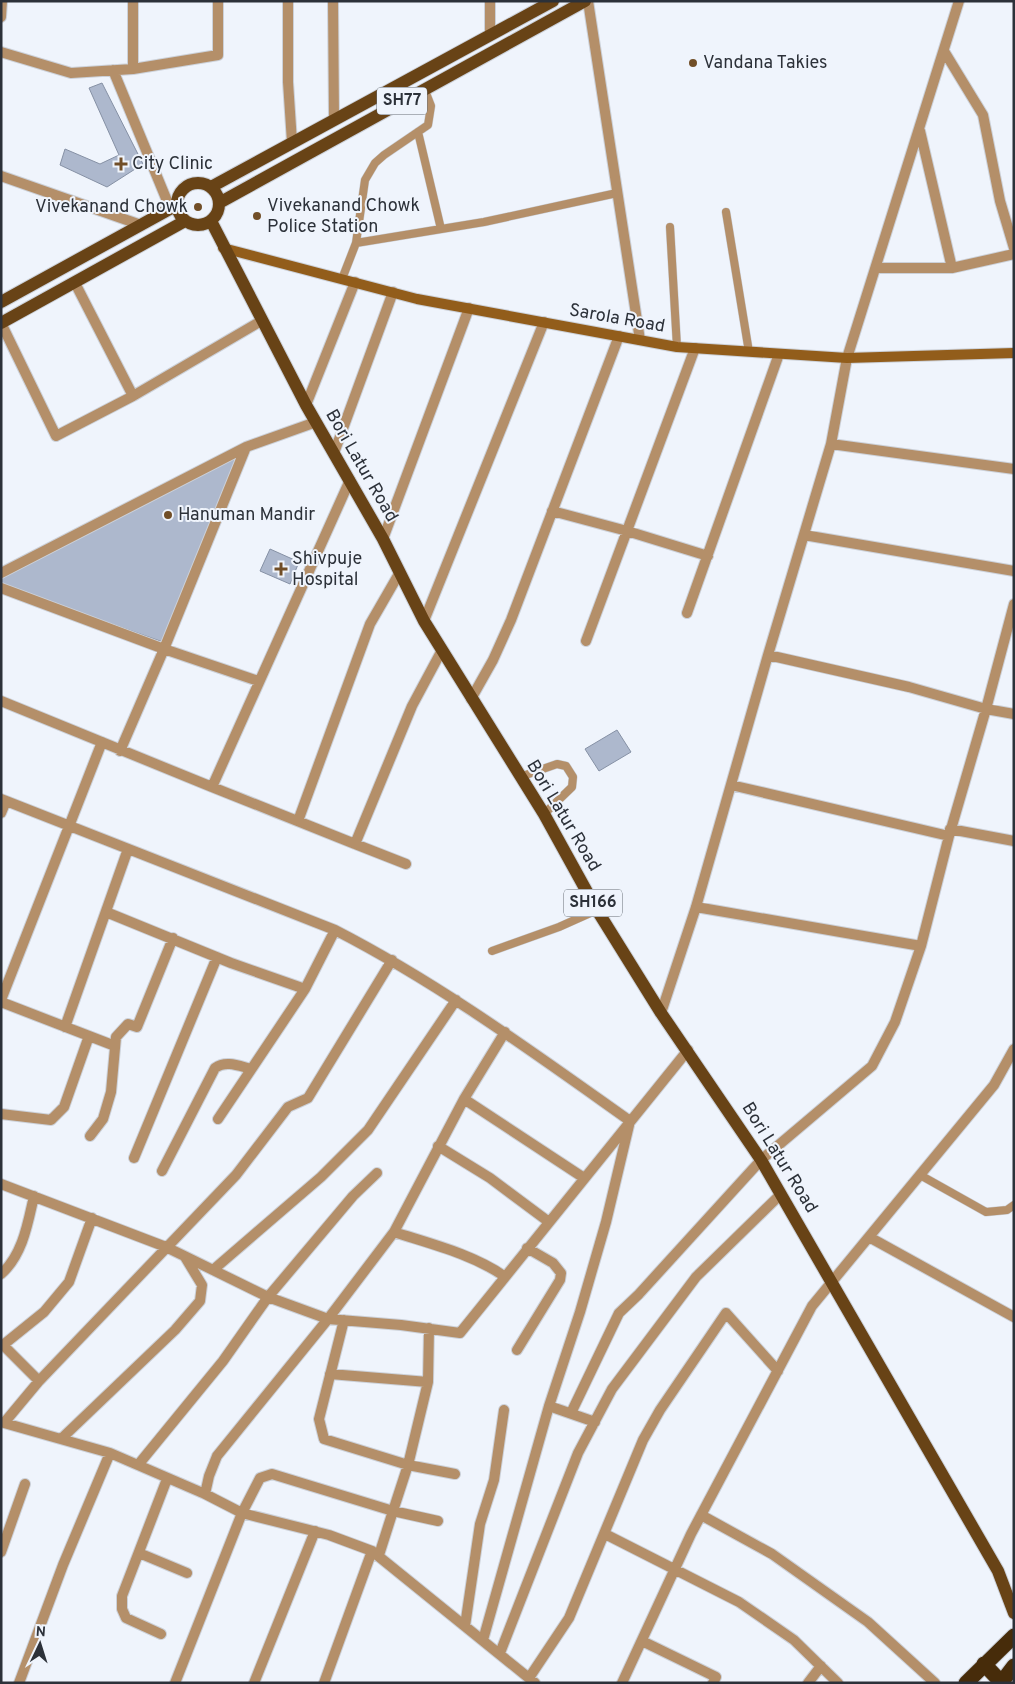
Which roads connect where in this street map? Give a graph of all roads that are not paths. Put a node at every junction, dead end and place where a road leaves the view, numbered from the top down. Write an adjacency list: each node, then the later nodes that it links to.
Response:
1 (2, 1): 10 (street)
2 (133, 1): 14 (street)
3 (218, 1): 14 (street)
4 (288, 1): 20 (street)
5 (333, 1): 17 (street)
6 (490, 1): 11 (street)
7 (553, 1): 11 (main road, SH77)
8 (586, 1): 16 (main road, SH77); 23 (street)
9 (959, 1): 12 (street)
10 (1, 17)
11 (490, 35): 17 (main road, SH77)
12 (944, 51): 18 (street); 34 (street)
13 (1, 52): 15 (street)
14 (133, 69): 15 (street)
15 (113, 70): 25 (street)
16 (424, 88): 19 (lane); 24 (main road, SH77)
17 (334, 120): 20 (main road, SH77)
18 (919, 130): 36 (street); 37 (street)
19 (418, 132): 31 (lane); 32 (lane)
20 (292, 142): 22 (main road, SH77)
21 (1, 176): 29 (street)
22 (211, 187): 24 (main road); 25 (main road)
23 (617, 193): 31 (lane); 48 (street)
24 (219, 203): 28 (main road)
25 (173, 207): 27 (main road); 29 (main road)
26 (726, 212): 51 (lane)
27 (185, 221): 28 (main road); 40 (main road)
28 (211, 221): 33 (main road, Bori Latur Road / SH166)
29 (141, 225): 42 (main road)
30 (670, 227): 49 (lane)
31 (441, 229): 32 (lane)
32 (356, 243): 38 (lane)
33 (223, 248): 38 (main road, Sarola Road); 44 (main road, Bori Latur Road / SH166)
34 (1014, 248)
35 (1014, 254): 37 (street)
36 (877, 268): 37 (street); 54 (street)
37 (952, 268)
38 (342, 279): 39 (main road, Sarola Road)
39 (355, 282): 41 (main road, Sarola Road); 56 (street)
40 (75, 283): 46 (main road); 55 (street)
41 (393, 292): 43 (main road, Sarola Road); 60 (street)
42 (1, 302)
43 (469, 308): 45 (main road, Sarola Road); 66 (street)
44 (261, 321): 55 (street); 56 (main road, Bori Latur Road / SH166)
45 (544, 322): 47 (main road, Sarola Road); 74 (street)
46 (1, 323): 55 (street)
47 (619, 336): 48 (main road, Sarola Road); 63 (street)
48 (640, 340): 49 (main road, Sarola Road)
49 (677, 347): 50 (main road, Sarola Road)
50 (695, 348): 51 (main road, Sarola Road); 64 (street)
51 (749, 352): 53 (main road, Sarola Road)
52 (1014, 353): 54 (main road, Sarola Road)
53 (779, 354): 54 (main road, Sarola Road); 67 (street)
54 (847, 358): 58 (street)
55 (133, 396)
56 (306, 405): 57 (main road, Bori Latur Road / SH166)
57 (316, 422): 59 (street); 60 (main road, Bori Latur Road / SH166)
58 (831, 444): 61 (street); 65 (street)
59 (246, 447): 70 (street); 77 (street)
60 (334, 453): 62 (main road, Bori Latur Road / SH166)
61 (1014, 469)
62 (350, 480): 66 (main road, Bori Latur Road / SH166); 80 (street)
63 (552, 511): 64 (street); 81 (street)
64 (627, 531): 67 (street); 76 (street)
65 (804, 535): 68 (street); 79 (street)
66 (383, 539): 69 (main road, Bori Latur Road / SH166)
67 (708, 556): 73 (street)
68 (1014, 571)
69 (400, 572): 74 (main road, Bori Latur Road / SH166); 93 (street)
70 (1, 573)
71 (1, 588): 77 (street)
72 (1014, 604): 75 (street)
73 (687, 613)
74 (424, 621): 78 (main road, Bori Latur Road / SH166)
75 (1011, 621): 83 (street)
76 (586, 641)
77 (164, 649): 80 (street); 86 (street)
78 (442, 650): 81 (main road, Bori Latur Road / SH166); 97 (street)
79 (768, 655): 83 (street); 88 (street)
80 (258, 681): 89 (street)
81 (471, 699): 87 (main road, Bori Latur Road / SH166)
82 (1, 701): 85 (street)
83 (986, 709): 84 (street); 95 (street)
84 (1014, 714)
85 (102, 742): 86 (street); 94 (street)
86 (120, 751): 89 (street)
87 (520, 777): 92 (main road, Bori Latur Road / SH166); 92 (lane)
88 (731, 785): 95 (street); 100 (street)
89 (212, 787): 93 (street)
90 (4, 800): 91 (street); 94 (street)
91 (1, 813)
92 (544, 814): 101 (main road, Bori Latur Road / SH166)
93 (298, 821): 97 (street)
94 (68, 826): 98 (street); 111 (street)
95 (950, 833): 96 (street); 105 (street)
96 (1014, 841)
97 (355, 844): 99 (street)
98 (128, 849): 102 (street); 103 (street)
99 (406, 864)
100 (696, 907): 105 (street); 112 (street)
101 (596, 910): 106 (lane); 112 (main road, Bori Latur Road / SH166)
102 (106, 912): 104 (street); 113 (street)
103 (335, 930): 108 (street); 109 (street)
104 (172, 938): 107 (street); 116 (street)
105 (921, 946): 127 (street)
106 (492, 950)
107 (216, 957): 109 (street); 126 (street)
108 (392, 960): 110 (street); 140 (street)
109 (305, 989): 119 (street)
110 (456, 1000): 114 (street); 143 (street)
111 (1, 1001): 113 (street)
112 (661, 1013): 118 (main road, Bori Latur Road / SH166)
113 (65, 1027): 115 (street)
114 (505, 1032): 120 (street); 123 (street)
115 (89, 1036): 116 (street); 121 (street)
116 (115, 1046): 124 (street)
117 (1014, 1049): 130 (street)
118 (688, 1050): 123 (street); 127 (main road, Bori Latur Road / SH166)
119 (251, 1070): 122 (street); 128 (street)
120 (464, 1099): 125 (street); 131 (street)
121 (1, 1114)
122 (218, 1119)
123 (630, 1121): 131 (street); 159 (street)
124 (90, 1136)
125 (438, 1146): 137 (street); 138 (street)
126 (134, 1158)
127 (761, 1160): 133 (main road, Bori Latur Road / SH166); 161 (street)
128 (162, 1172)
129 (377, 1173): 147 (street)
130 (920, 1175): 135 (lane); 139 (street)
131 (584, 1178): 137 (street)
132 (1, 1184): 134 (street)
133 (782, 1194): 146 (main road, Bori Latur Road / SH166); 163 (street)
134 (34, 1196): 136 (street); 144 (street)
135 (1014, 1205)
136 (92, 1218): 140 (street); 152 (street)
137 (548, 1222): 141 (street)
138 (394, 1232): 145 (street); 149 (street)
139 (869, 1237): 146 (street); 148 (street)
140 (166, 1247): 142 (street); 157 (street)
141 (527, 1248): 145 (street); 153 (street)
142 (184, 1256): 143 (street); 164 (street)
143 (213, 1270): 147 (street)
144 (1, 1274)
145 (504, 1276): 151 (street)
146 (833, 1281): 155 (street); 183 (main road, Bori Latur Road / SH166)
147 (268, 1297): 149 (street); 166 (street)
148 (1014, 1317)
149 (328, 1319): 150 (street); 171 (street)
150 (344, 1320): 151 (street); 156 (street)
151 (429, 1328): 158 (street)
152 (4, 1347): 154 (street); 157 (street)
153 (517, 1350)
154 (1, 1360)
155 (778, 1370): 174 (street); 178 (street)
156 (330, 1374): 158 (street); 167 (street)
157 (39, 1380): 162 (street)
158 (428, 1382): 167 (street)
159 (549, 1406): 161 (street); 190 (street)
160 (504, 1410): 187 (street)
161 (571, 1413): 163 (street)
162 (3, 1422): 164 (street)
163 (594, 1422): 192 (street)
164 (61, 1439): 165 (street)
165 (110, 1452): 166 (street); 198 (street)
166 (138, 1465): 169 (street)
167 (408, 1465): 168 (street); 172 (street)
168 (455, 1474)
169 (167, 1479): 171 (street); 180 (street)
170 (25, 1484): 177 (street)
171 (205, 1494): 173 (street)
172 (393, 1511): 173 (street); 175 (street); 181 (street)
173 (242, 1513): 176 (street); 199 (street)
174 (701, 1515): 182 (street); 206 (street)
175 (438, 1521)
176 (315, 1531): 181 (street); 200 (street)
177 (4, 1534): 179 (street)
178 (605, 1534): 182 (street); 196 (street)
179 (1, 1552)
180 (139, 1553): 184 (street); 188 (street)
181 (376, 1553): 187 (street); 201 (street)
182 (676, 1568): 191 (street); 194 (street)
183 (998, 1571): 185 (main road, Bori Latur Road / SH166); 186 (main road, Bori Latur Road / SH166)
184 (187, 1572)
185 (1014, 1588)
186 (1014, 1612)
187 (465, 1626): 190 (street)
188 (161, 1634)
189 (1014, 1636): 193 (highway)
190 (483, 1640): 192 (street)
191 (642, 1641): 202 (street); 203 (street)
192 (500, 1653): 196 (street)
193 (984, 1664): 197 (highway); 207 (highway)
194 (821, 1666): 204 (street); 205 (street)
195 (1014, 1666): 197 (highway)
196 (532, 1680)
197 (1001, 1682)
198 (19, 1683)
199 (175, 1683)
200 (254, 1683)
201 (324, 1683)
202 (622, 1683)
203 (712, 1683)
204 (808, 1683)
205 (838, 1683)
206 (935, 1683)
207 (966, 1683)

